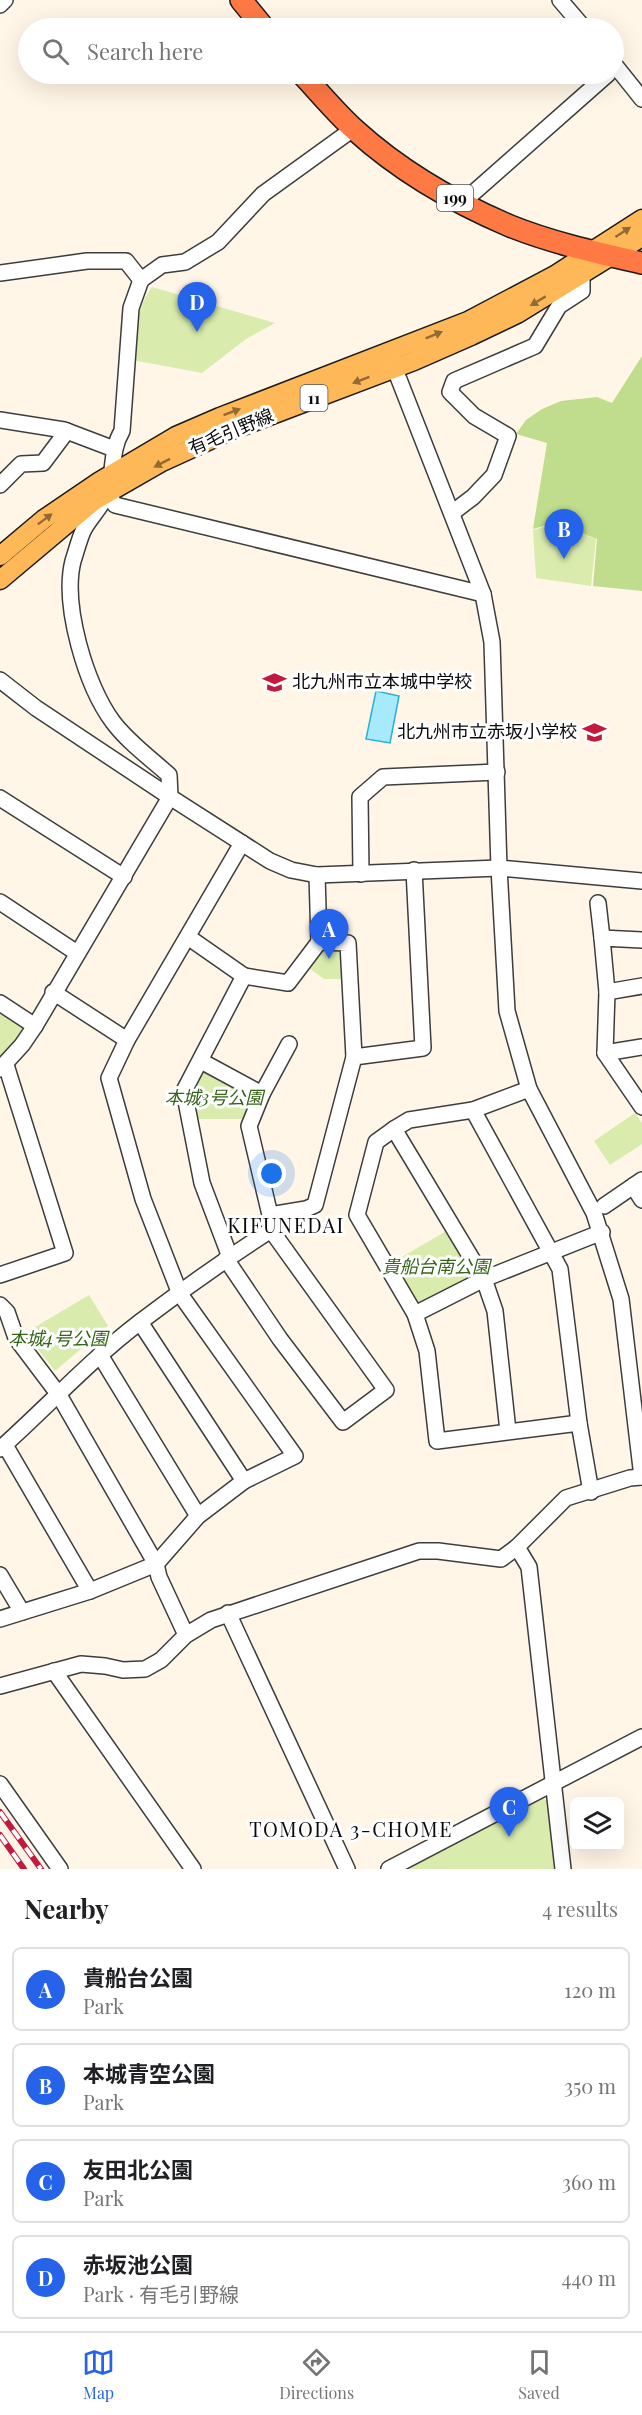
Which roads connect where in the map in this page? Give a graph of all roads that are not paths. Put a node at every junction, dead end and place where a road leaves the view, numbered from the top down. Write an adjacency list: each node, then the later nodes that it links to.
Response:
1 (5, 0): 4 (street)
2 (241, 0): 5 (highway)
3 (560, 0): 6 (street)
4 (0, 5)
5 (256, 18)
6 (575, 18)
7 (624, 80): 10 (street)
8 (311, 84): 11 (highway, 199)
9 (595, 84): 12 (street)
10 (642, 99)
11 (353, 129): 12 (highway, 199); 19 (street)
12 (463, 202): 15 (highway, 199)
13 (642, 219): 15 (main road, 有毛引野線 / 11, one-way to 13)
14 (642, 237): 15 (main road, 有毛引野線 / 11)
15 (601, 254): 16 (highway, 199); 18 (main road, 有毛引野線 / 11); 20 (main road, 有毛引野線 / 11, one-way to 15)
16 (642, 263)
17 (0, 273): 19 (street)
18 (582, 274): 20 (main road, 有毛引野線 / 11, one-way to 20); 27 (street)
19 (141, 280): 23 (street)
20 (392, 360): 24 (main road, 有毛引野線 / 11, one-way to 20); 26 (main road, 有毛引野線 / 11, one-way to 26); 27 (street)
21 (0, 420): 22 (street)
22 (68, 431): 23 (street); 25 (street)
23 (114, 448): 24 (street)
24 (110, 475): 26 (street); 28 (main road, 有毛引野線 / 11, one-way to 24)
25 (0, 485)
26 (107, 493): 29 (main road, 有毛引野線 / 11); 30 (street); 33 (street)
27 (452, 513): 30 (street)
28 (0, 556)
29 (0, 580)
30 (483, 594): 32 (street)
31 (0, 680): 33 (street)
32 (497, 772): 36 (street); 38 (street)
33 (170, 797): 35 (street); 40 (street)
34 (0, 798): 40 (street)
35 (242, 843): 39 (street); 44 (street)
36 (499, 868): 37 (street); 41 (street); 62 (street)
37 (414, 870): 38 (street); 59 (street)
38 (361, 874): 39 (street)
39 (317, 875): 47 (street)
40 (124, 877): 48 (street)
41 (642, 880)
42 (0, 902): 48 (street)
43 (598, 903): 45 (street)
44 (188, 937): 49 (street); 55 (street)
45 (602, 938): 46 (street); 52 (street)
46 (642, 940)
47 (319, 942): 49 (street); 59 (street)
48 (77, 953): 51 (street)
49 (244, 975): 60 (street)
50 (642, 986): 52 (street)
51 (53, 992): 54 (street); 55 (street)
52 (608, 992): 58 (street)
53 (0, 1003): 54 (street)
54 (35, 1026): 61 (street)
55 (128, 1040): 76 (street)
56 (289, 1044): 63 (street)
57 (642, 1047): 58 (street)
58 (605, 1053): 64 (street)
59 (354, 1057): 70 (street)
60 (201, 1061): 63 (street); 73 (street)
61 (3, 1067): 74 (street)
62 (529, 1089): 65 (street); 71 (street)
63 (262, 1094): 70 (street)
64 (642, 1107)
65 (473, 1110): 66 (street); 72 (street)
66 (394, 1129): 75 (street); 78 (street)
67 (638, 1183): 68 (street); 69 (street)
68 (642, 1200)
69 (604, 1206)
70 (271, 1222): 73 (street); 73 (street)
71 (602, 1232): 72 (street); 85 (street)
72 (553, 1252): 75 (street); 82 (street)
73 (228, 1258): 76 (street)
74 (0, 1275)
75 (484, 1279): 78 (street); 83 (street)
76 (180, 1294): 79 (street); 86 (street)
77 (0, 1305): 81 (street)
78 (415, 1314): 83 (street)
79 (140, 1322): 80 (street); 86 (street)
80 (100, 1355): 81 (street); 88 (street)
81 (59, 1395): 84 (street); 90 (street)
82 (579, 1423): 83 (street); 87 (street)
83 (508, 1431)
84 (2, 1447): 92 (street)
85 (642, 1477): 87 (street)
86 (244, 1481): 88 (street)
87 (591, 1492): 89 (street)
88 (198, 1516): 90 (street)
89 (517, 1547): 94 (street); 101 (street)
90 (156, 1564): 92 (street); 96 (street)
91 (0, 1575): 93 (street)
92 (90, 1591): 93 (street)
93 (22, 1612): 95 (street)
94 (228, 1613): 96 (street); 104 (street)
95 (0, 1619)
96 (186, 1635): 97 (street)
97 (54, 1671): 98 (street); 103 (street)
98 (0, 1686)
99 (642, 1737): 101 (street)
100 (0, 1784): 102 (street)
101 (552, 1785): 105 (street); 106 (street)
102 (60, 1869)
103 (193, 1869)
104 (347, 1869)
105 (389, 1869)
106 (563, 1869)

